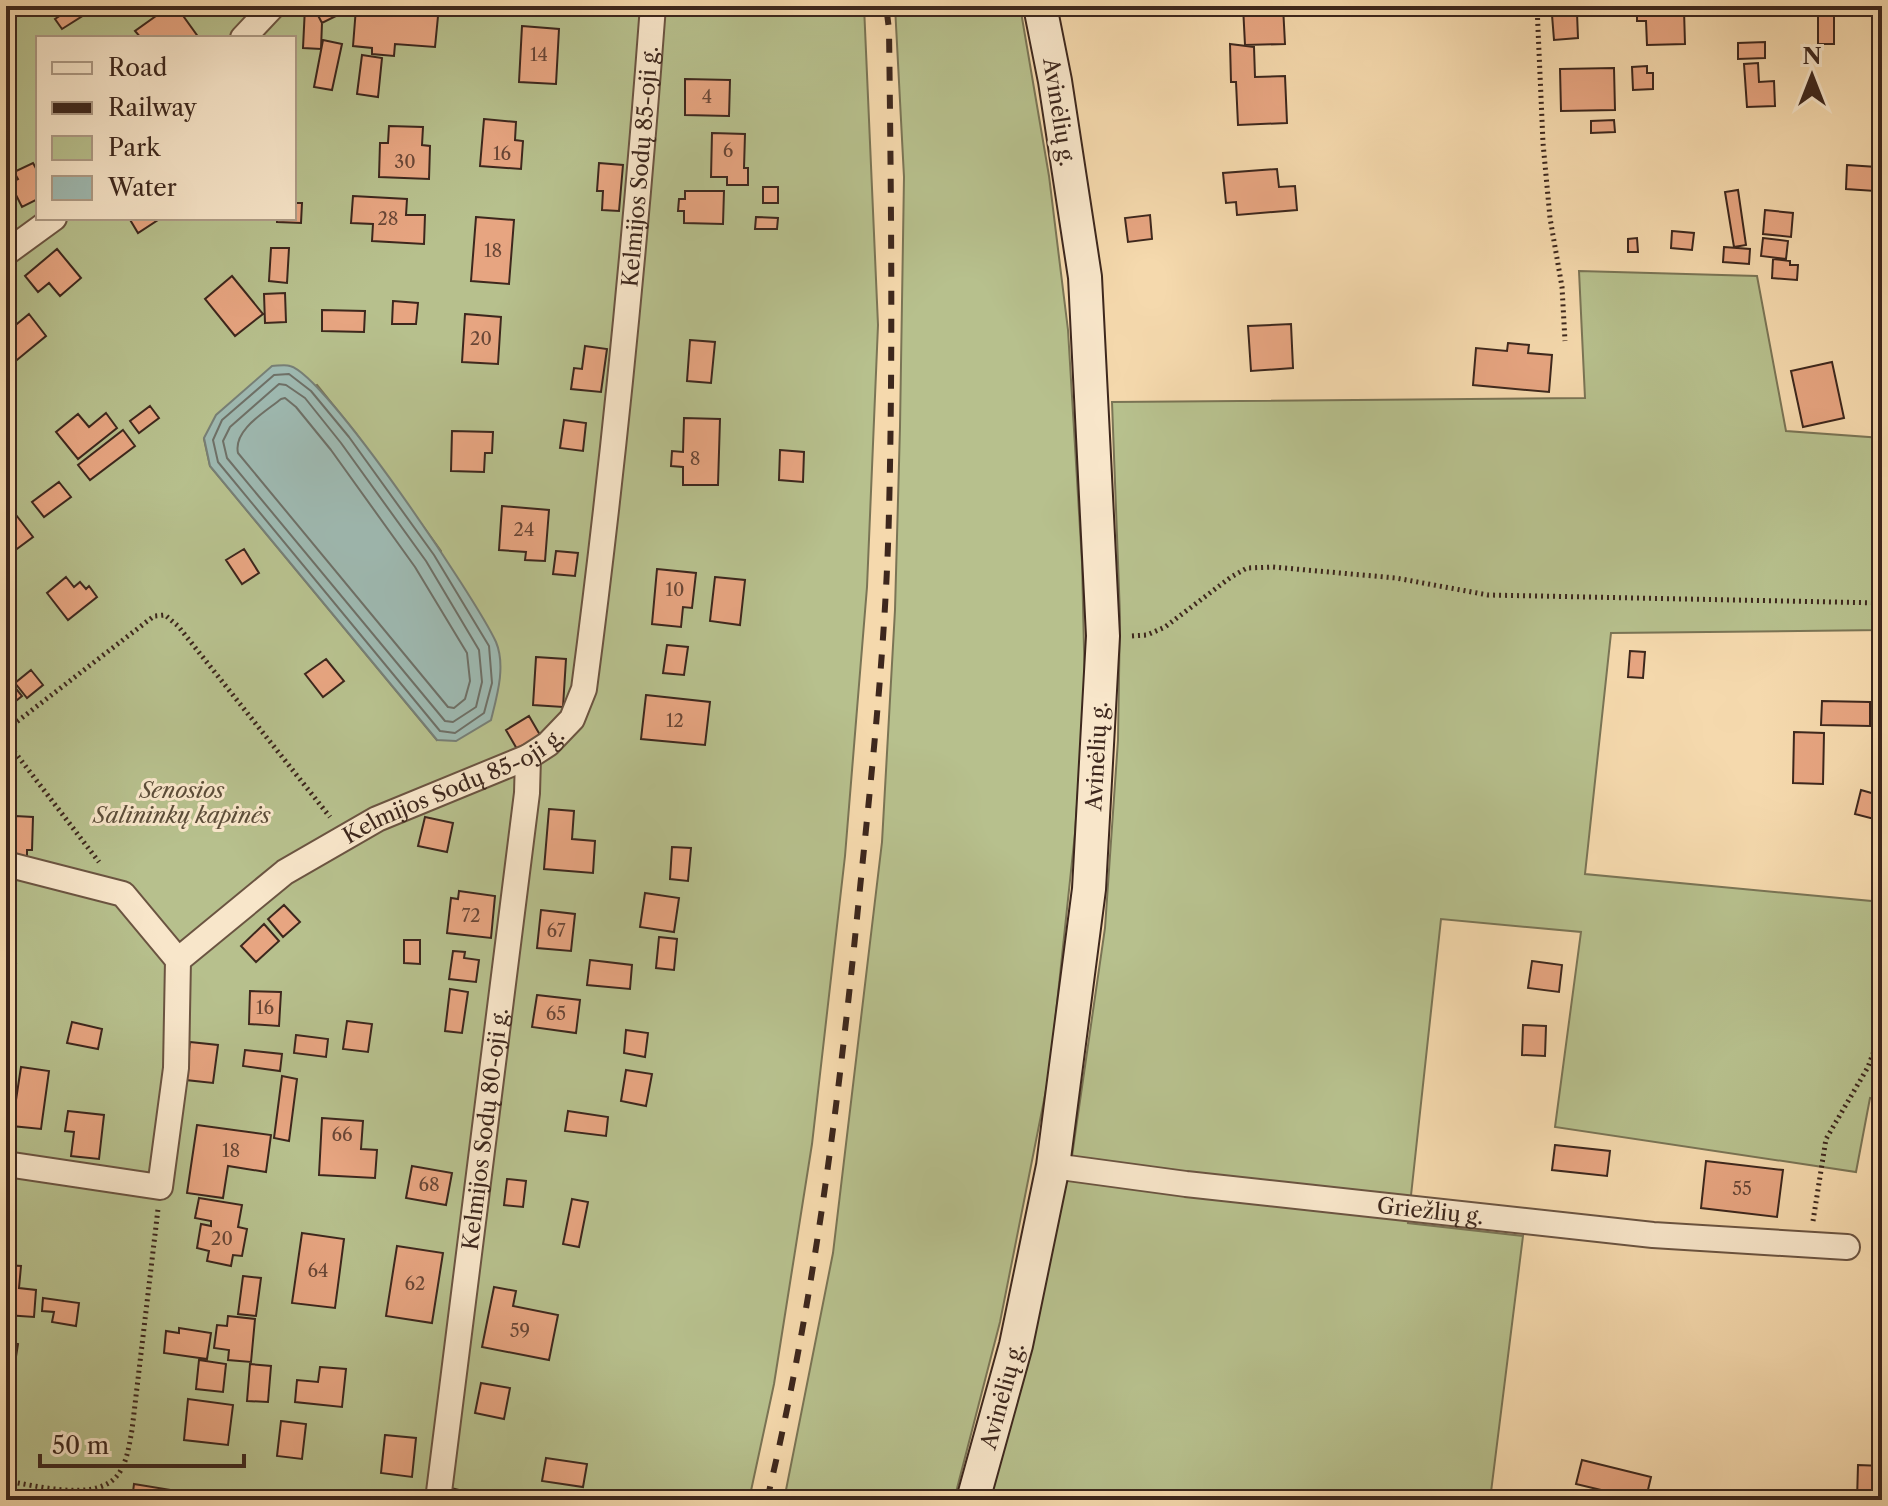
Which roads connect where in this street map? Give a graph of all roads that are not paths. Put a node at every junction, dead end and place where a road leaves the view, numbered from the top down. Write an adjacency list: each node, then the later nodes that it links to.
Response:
1 (273, 6): 4 (street)
2 (653, 6): 7 (street, Kelmijos Sodų 85-oji g.)
3 (1040, 6): 11 (main road, Avinėlių g.)
4 (245, 36)
5 (51, 220): 6 (street)
6 (6, 253)
7 (528, 757): 9 (street, Kelmijos Sodų 85-oji g.); 13 (street, Kelmijos Sodų 80-oji g.)
8 (6, 864): 9 (street)
9 (178, 960): 10 (street)
10 (6, 1164)
11 (1053, 1166): 12 (street, Griežlių g.); 14 (main road, Avinėlių g.)
12 (1847, 1247)
13 (438, 1500)
14 (973, 1500)

